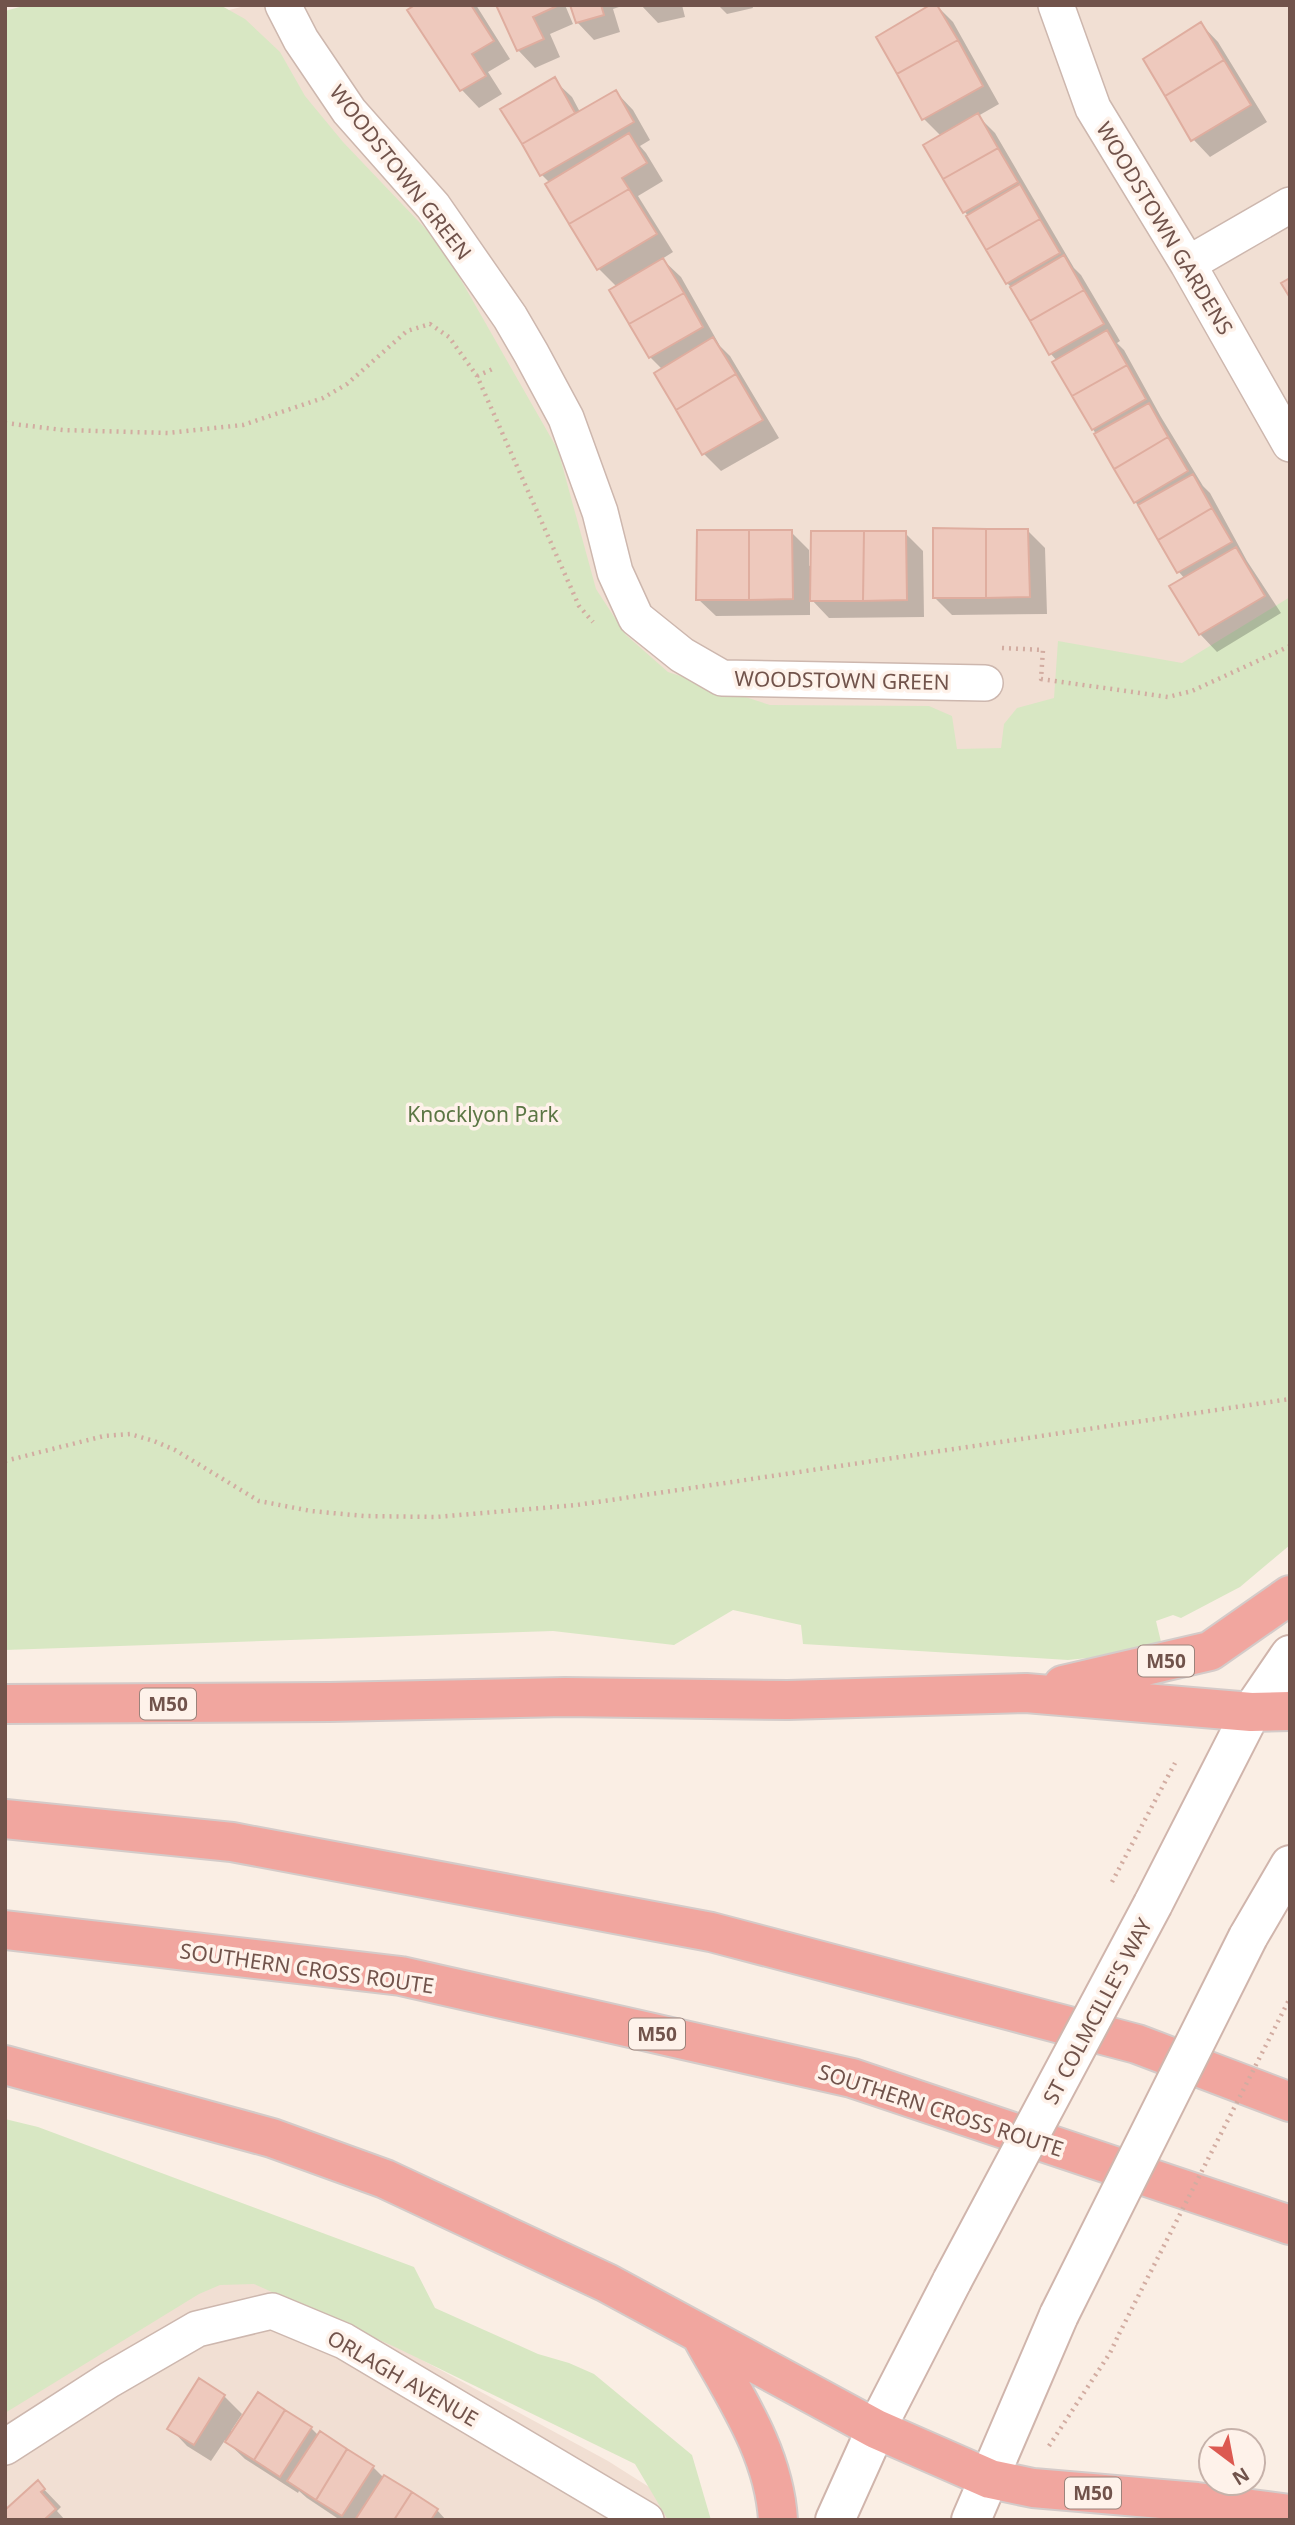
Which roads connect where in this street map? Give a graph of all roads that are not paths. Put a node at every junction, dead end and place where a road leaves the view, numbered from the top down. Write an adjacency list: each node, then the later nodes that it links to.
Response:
1 (282, 5): 6 (street, WOODSTOWN GREEN)
2 (1056, 5): 4 (street, WOODSTOWN GARDENS)
3 (1290, 205): 4 (street)
4 (1188, 264): 5 (street, WOODSTOWN GARDENS)
5 (1290, 444)
6 (985, 683)
7 (1290, 1595): 9 (highway, M50)
8 (1290, 1656): 11 (main road, ST COLMCILLE'S WAY)
9 (1026, 1693): 10 (highway, M50); 11 (highway, M50)
10 (5, 1704)
11 (1251, 1712): 12 (highway, M50); 20 (main road, ST COLMCILLE'S WAY, bridge)
12 (1290, 1712)
13 (5, 1819): 17 (highway)
14 (1290, 1865): 22 (main road, bridge)
15 (5, 1930): 18 (highway, SOUTHERN CROSS ROUTE / M50)
16 (5, 2065): 19 (highway, M50)
17 (1290, 2102)
18 (1290, 2225)
19 (702, 2337): 20 (highway, M50); 26 (highway)
20 (876, 2429): 22 (highway, M50); 27 (main road, ST COLMCILLE'S WAY)
21 (5, 2447): 25 (street, ORLAGH AVENUE)
22 (990, 2479): 23 (highway, M50); 28 (main road)
23 (1197, 2502): 24 (highway, M50); 29 (highway, M50)
24 (1290, 2514)
25 (646, 2520)
26 (778, 2520)
27 (835, 2520)
28 (971, 2520)
29 (1139, 2520)

